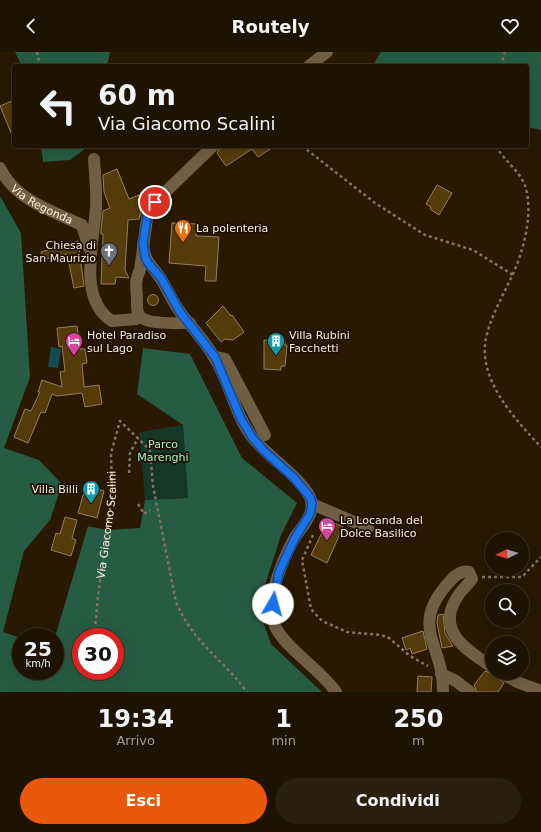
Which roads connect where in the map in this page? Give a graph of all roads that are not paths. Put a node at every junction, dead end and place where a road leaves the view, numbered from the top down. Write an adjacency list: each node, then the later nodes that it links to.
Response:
1 (327, 52): 2 (street)
2 (312, 64)
3 (211, 148): 6 (street)
4 (94, 159): 7 (street)
5 (0, 168): 7 (street, Via Regonda)
6 (143, 243): 8 (street); 9 (street)
7 (90, 254): 10 (street, Via Regonda)
8 (153, 268): 9 (street); 11 (street)
9 (140, 270): 10 (street)
10 (140, 316): 11 (street)
11 (190, 323): 12 (street)
12 (215, 357): 13 (street); 14 (street)
13 (265, 435)
14 (312, 504): 15 (street); 19 (street)
15 (368, 528)
16 (485, 662): 17 (street)
17 (441, 674): 20 (street); 21 (street)
18 (513, 680): 22 (street)
19 (336, 692)
20 (443, 692)
21 (470, 692)
22 (541, 692)

